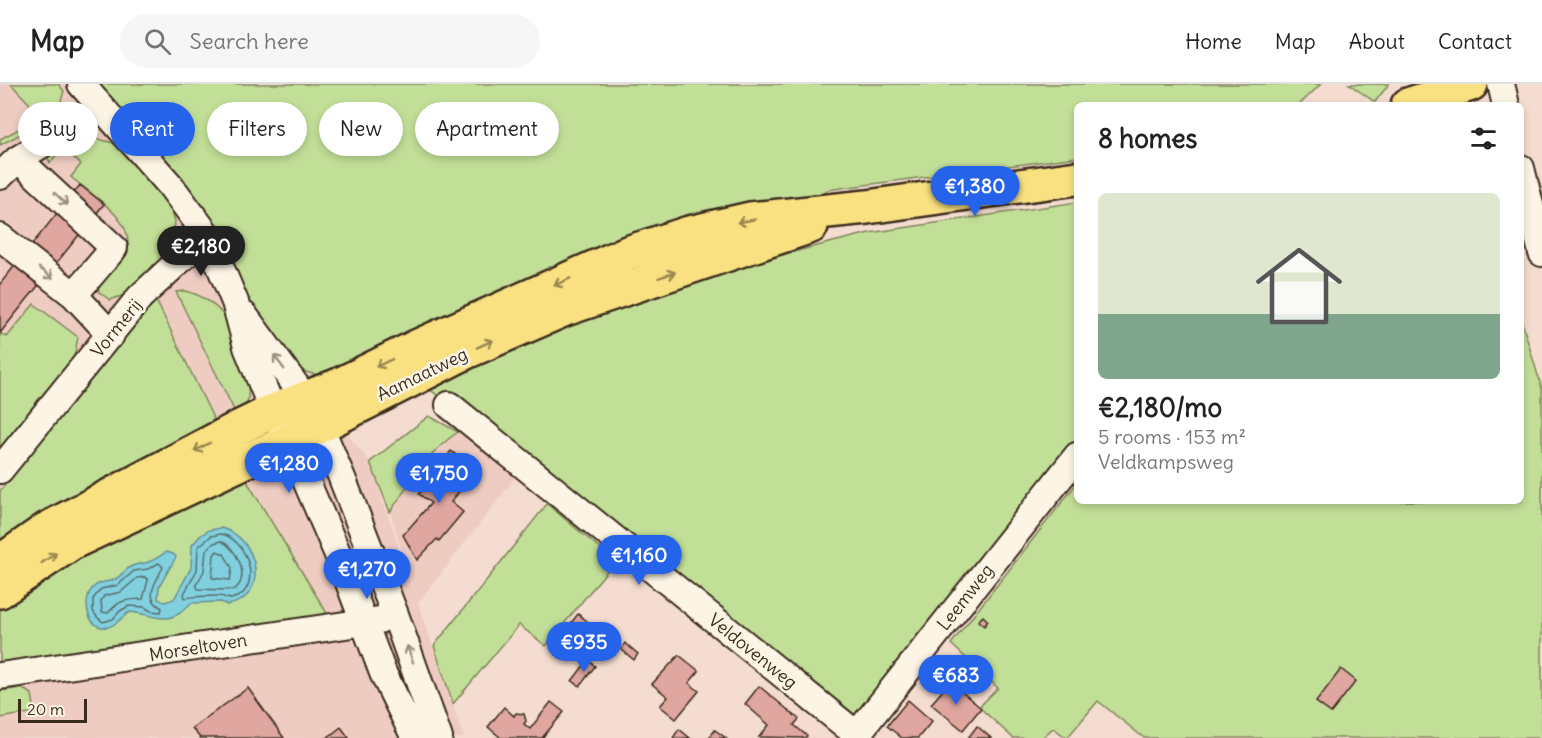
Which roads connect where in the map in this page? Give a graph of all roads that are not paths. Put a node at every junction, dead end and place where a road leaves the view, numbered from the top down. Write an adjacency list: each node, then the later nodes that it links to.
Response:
1 (81, 84): 4 (street)
2 (1471, 84): 3 (main road)
3 (1417, 102)
4 (102, 108): 5 (street); 8 (street)
5 (9, 168): 11 (street, one-way to 11)
6 (1074, 178): 16 (main road, Aamaatweg)
7 (1524, 180): 10 (street)
8 (207, 235): 12 (street); 13 (street, Vormerij)
9 (0, 237): 11 (street, one-way to 11)
10 (1542, 253)
11 (74, 295): 13 (street)
12 (235, 302): 15 (street); 16 (street, one-way to 12)
13 (111, 335): 19 (street, Vormerij)
14 (449, 405): 25 (street, Veldovenweg)
15 (273, 411): 16 (main road, Aamaatweg); 17 (street); 20 (main road, Aamaatweg, one-way to 20)
16 (312, 412): 17 (main road, Aamaatweg); 22 (street)
17 (286, 441): 21 (main road, Aamaatweg, one-way to 17); 23 (street)
18 (1074, 460): 25 (street, Leemweg)
19 (0, 470)
20 (0, 562)
21 (0, 591)
22 (396, 617): 23 (street, Morseltoven); 27 (street, one-way to 22)
23 (365, 622): 24 (street, Morseltoven); 26 (street)
24 (0, 676)
25 (857, 737)
26 (415, 738)
27 (439, 738)

